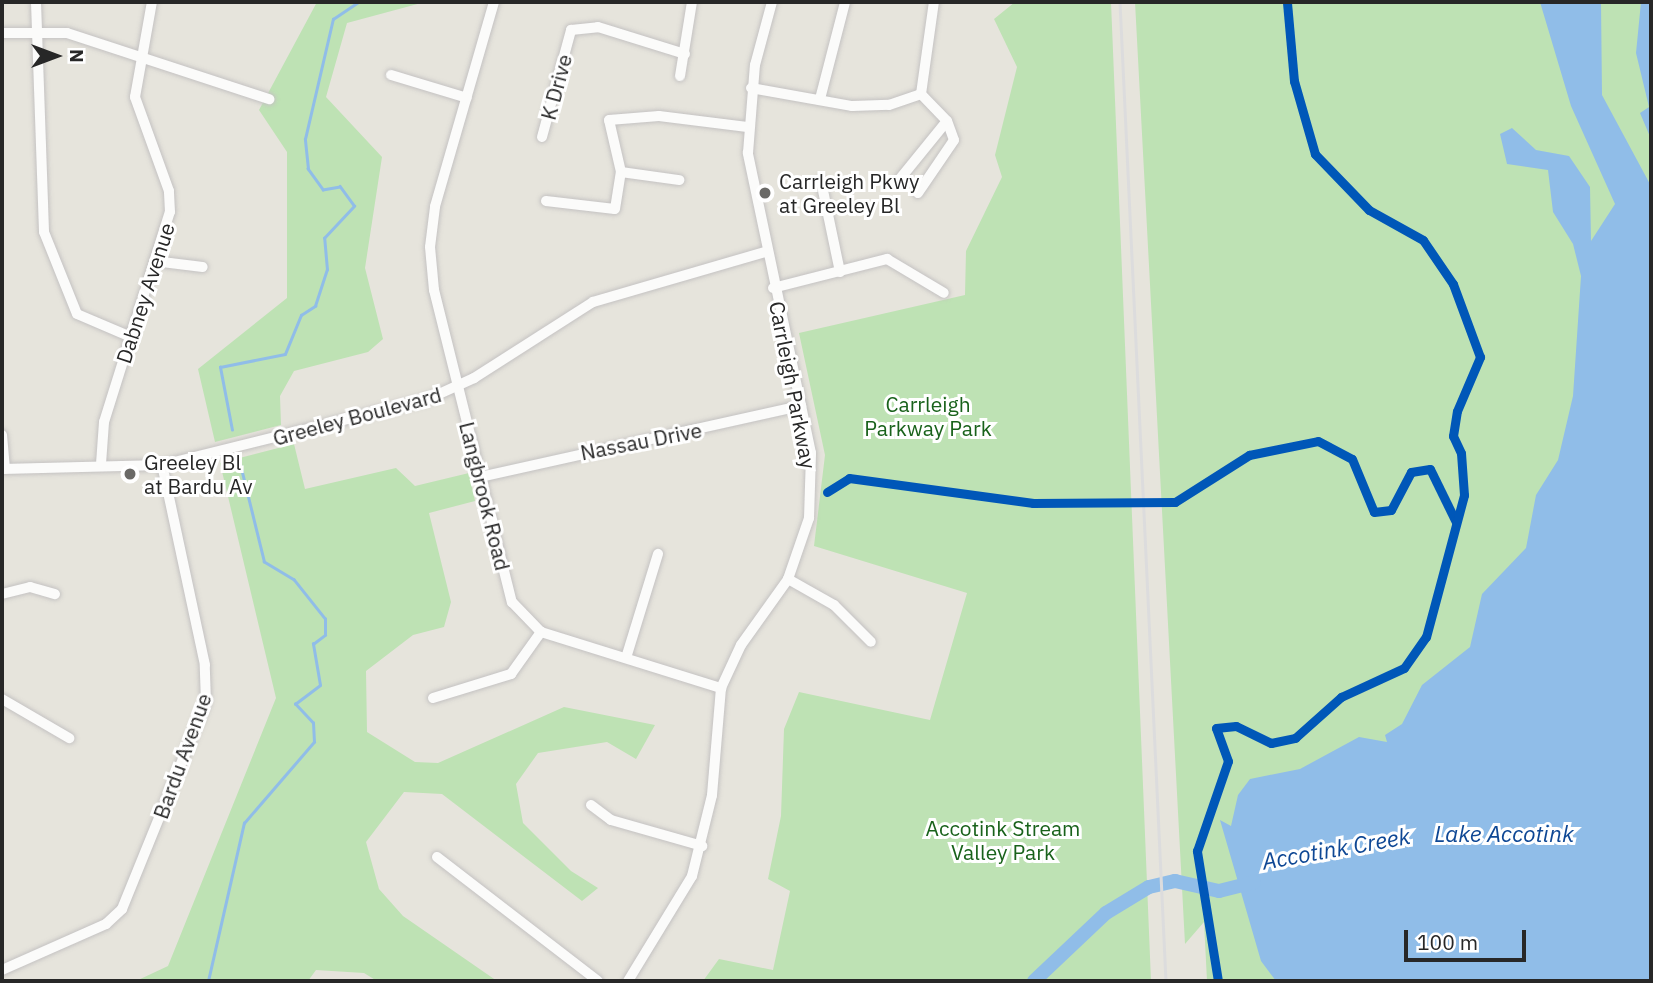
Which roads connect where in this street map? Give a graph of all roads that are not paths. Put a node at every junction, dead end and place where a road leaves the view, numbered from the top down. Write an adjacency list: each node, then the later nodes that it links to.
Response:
1 (36, 2): 8 (street)
2 (152, 2): 11 (street, Dabney Avenue)
3 (494, 2): 16 (street, Langbrook Road)
4 (692, 2): 10 (street)
5 (772, 2): 14 (street, Carrleigh Parkway)
6 (845, 2): 18 (street)
7 (934, 2): 15 (street)
8 (36, 32): 9 (street); 11 (street); 34 (street)
9 (2, 33)
10 (685, 54): 13 (street); 21 (street, K Drive)
11 (141, 59): 17 (street); 29 (street, Dabney Avenue)
12 (391, 75): 16 (street)
13 (680, 76)
14 (751, 88): 18 (street); 20 (street, Carrleigh Parkway)
15 (921, 94): 18 (street); 19 (street)
16 (467, 98): 35 (street, Langbrook Road)
17 (269, 99)
18 (820, 99)
19 (947, 121): 24 (street); 26 (street)
20 (747, 127): 22 (street); 28 (street, Carrleigh Parkway)
21 (542, 138)
22 (621, 172): 23 (street); 27 (street)
23 (679, 180)
24 (899, 180)
25 (821, 181): 31 (street)
26 (918, 193)
27 (546, 201)
28 (765, 252): 32 (street, Carrleigh Parkway); 35 (street, Greeley Boulevard)
29 (155, 261): 30 (street); 34 (street, Dabney Avenue)
30 (203, 267)
31 (840, 272): 32 (street); 33 (street)
32 (774, 288): 36 (street, Carrleigh Parkway)
33 (944, 293)
34 (131, 337): 38 (street, Dabney Avenue)
35 (458, 387): 39 (street, Greeley Boulevard); 41 (street, Langbrook Road)
36 (801, 406): 41 (street, Nassau Drive); 43 (street, Carrleigh Parkway)
37 (2, 435): 40 (street)
38 (101, 464): 39 (street, Greeley Boulevard); 40 (street, Greeley Boulevard)
39 (162, 465): 56 (street, Bardu Avenue)
40 (4, 469)
41 (480, 477): 46 (street, Langbrook Road)
42 (657, 554): 48 (street)
43 (788, 579): 47 (street); 49 (street, Carrleigh Parkway)
44 (2, 594): 45 (street)
45 (55, 594)
46 (541, 632): 48 (street, Langbrook Road); 50 (street)
47 (871, 642)
48 (626, 658): 49 (street, Langbrook Road)
49 (721, 688): 54 (street, Carrleigh Parkway)
50 (433, 698)
51 (2, 699): 52 (street)
52 (69, 738)
53 (591, 804): 54 (street)
54 (702, 846): 58 (street, Carrleigh Parkway)
55 (436, 857): 57 (street)
56 (2, 970)
57 (598, 981)
58 (628, 981)

